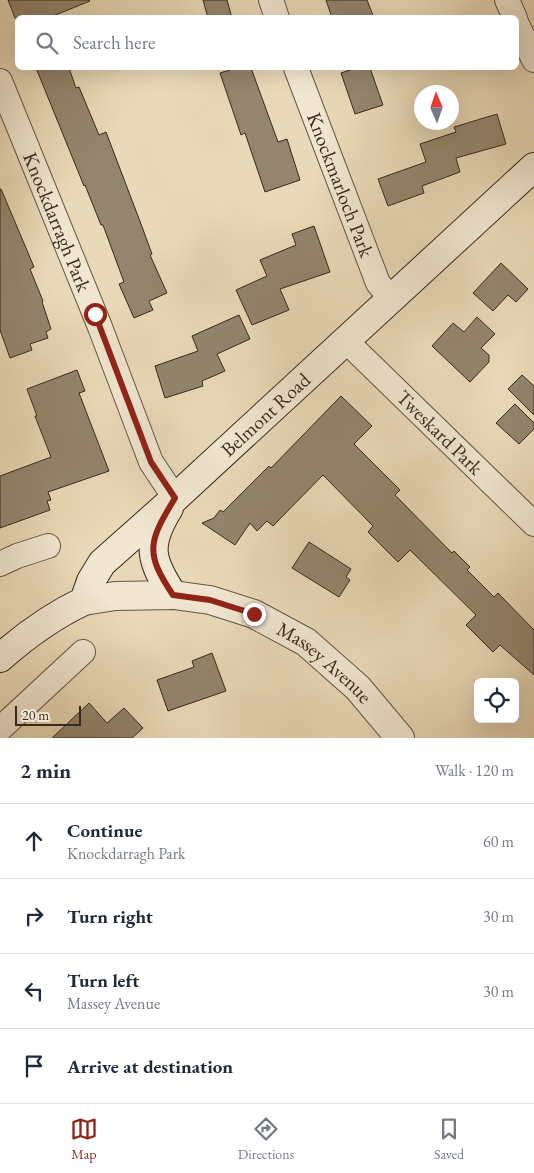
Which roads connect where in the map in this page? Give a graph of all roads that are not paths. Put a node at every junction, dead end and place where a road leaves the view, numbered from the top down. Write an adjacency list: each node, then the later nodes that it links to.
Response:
1 (270, 0): 3 (street)
2 (507, 0): 4 (street)
3 (276, 15)
4 (514, 15)
5 (519, 28): 6 (street)
6 (534, 60)
7 (297, 70): 10 (street, Knockmarloch Park)
8 (0, 81): 12 (street, Knockdarragh Park)
9 (534, 167): 10 (main road, Belmont Road)
10 (391, 299): 11 (main road, Belmont Road)
11 (346, 341): 12 (main road, Belmont Road); 13 (street, Tweskard Park)
12 (175, 498): 16 (main road); 17 (main road, Belmont Road)
13 (534, 524)
14 (48, 546): 15 (street)
15 (0, 564)
16 (173, 595): 17 (main road, Massey Avenue); 21 (main road, Massey Avenue)
17 (84, 601): 19 (main road)
18 (82, 652): 20 (street)
19 (0, 658)
20 (0, 729)
21 (400, 738)

